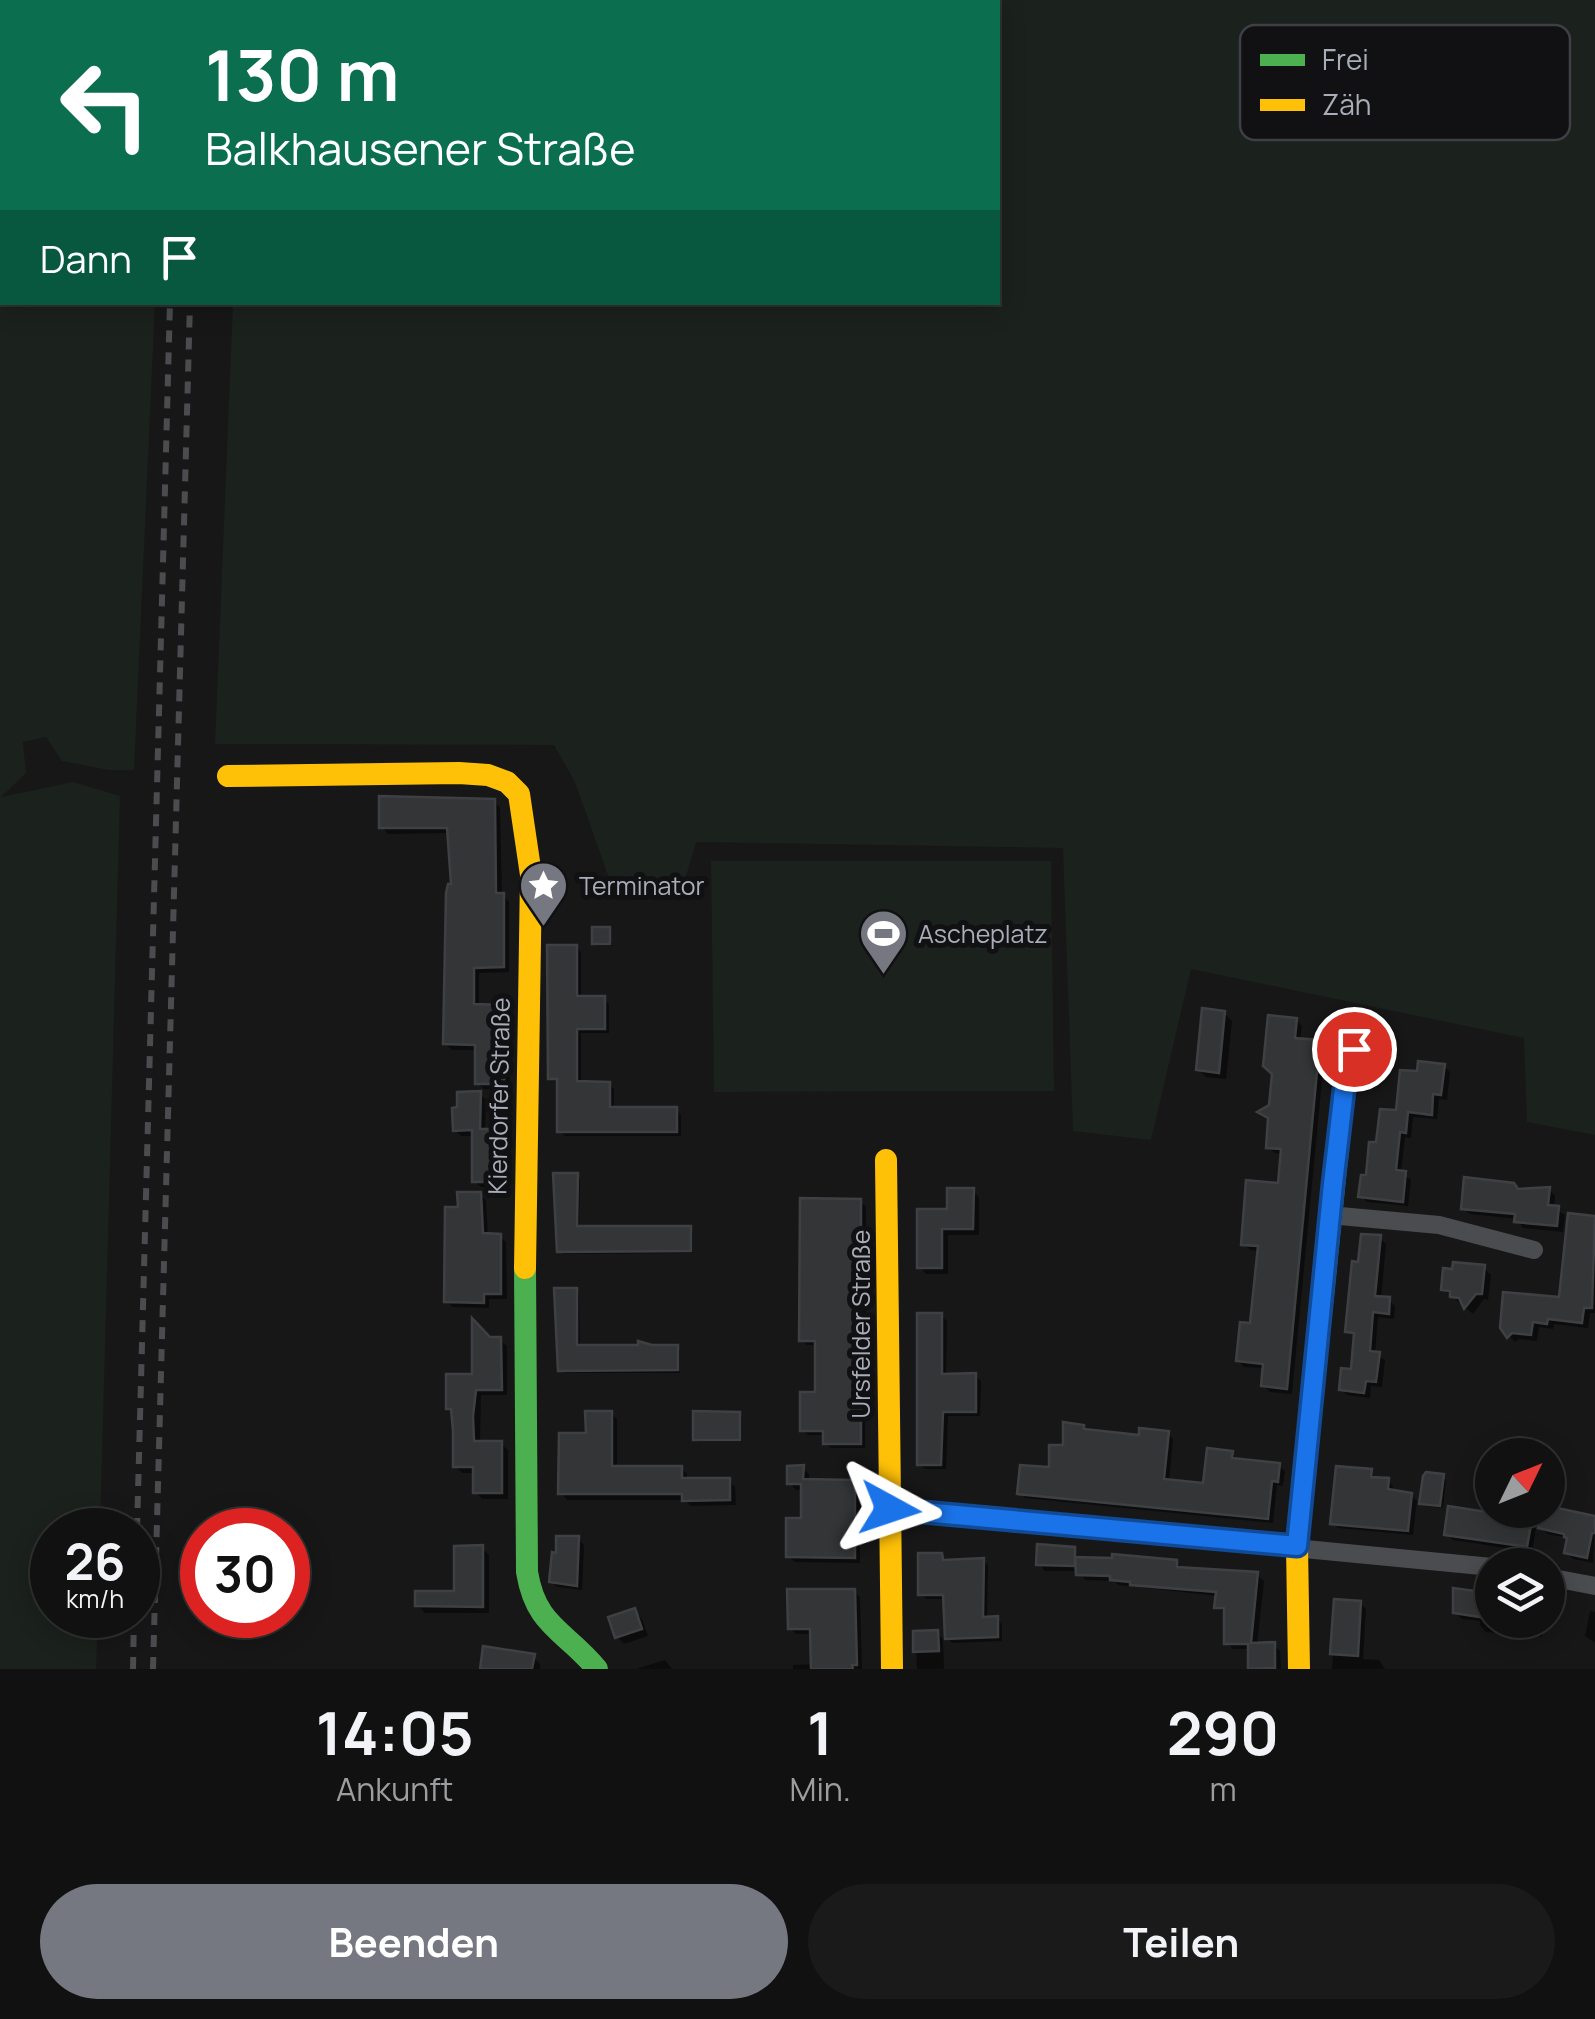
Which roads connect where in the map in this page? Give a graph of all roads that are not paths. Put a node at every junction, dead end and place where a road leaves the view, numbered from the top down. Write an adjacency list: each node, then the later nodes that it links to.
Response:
1 (228, 776): 11 (street, Kierdorfer Straße)
2 (1354, 1049): 4 (street)
3 (886, 1160): 6 (street, Ursfelder Straße)
4 (1329, 1215): 5 (street); 7 (street)
5 (1534, 1250)
6 (890, 1509): 7 (street); 12 (street, Ursfelder Straße)
7 (1297, 1546): 8 (street); 13 (street)
8 (1475, 1565)
9 (1565, 1580): 10 (street)
10 (1595, 1586)
11 (596, 1669)
12 (892, 1669)
13 (1299, 1669)

